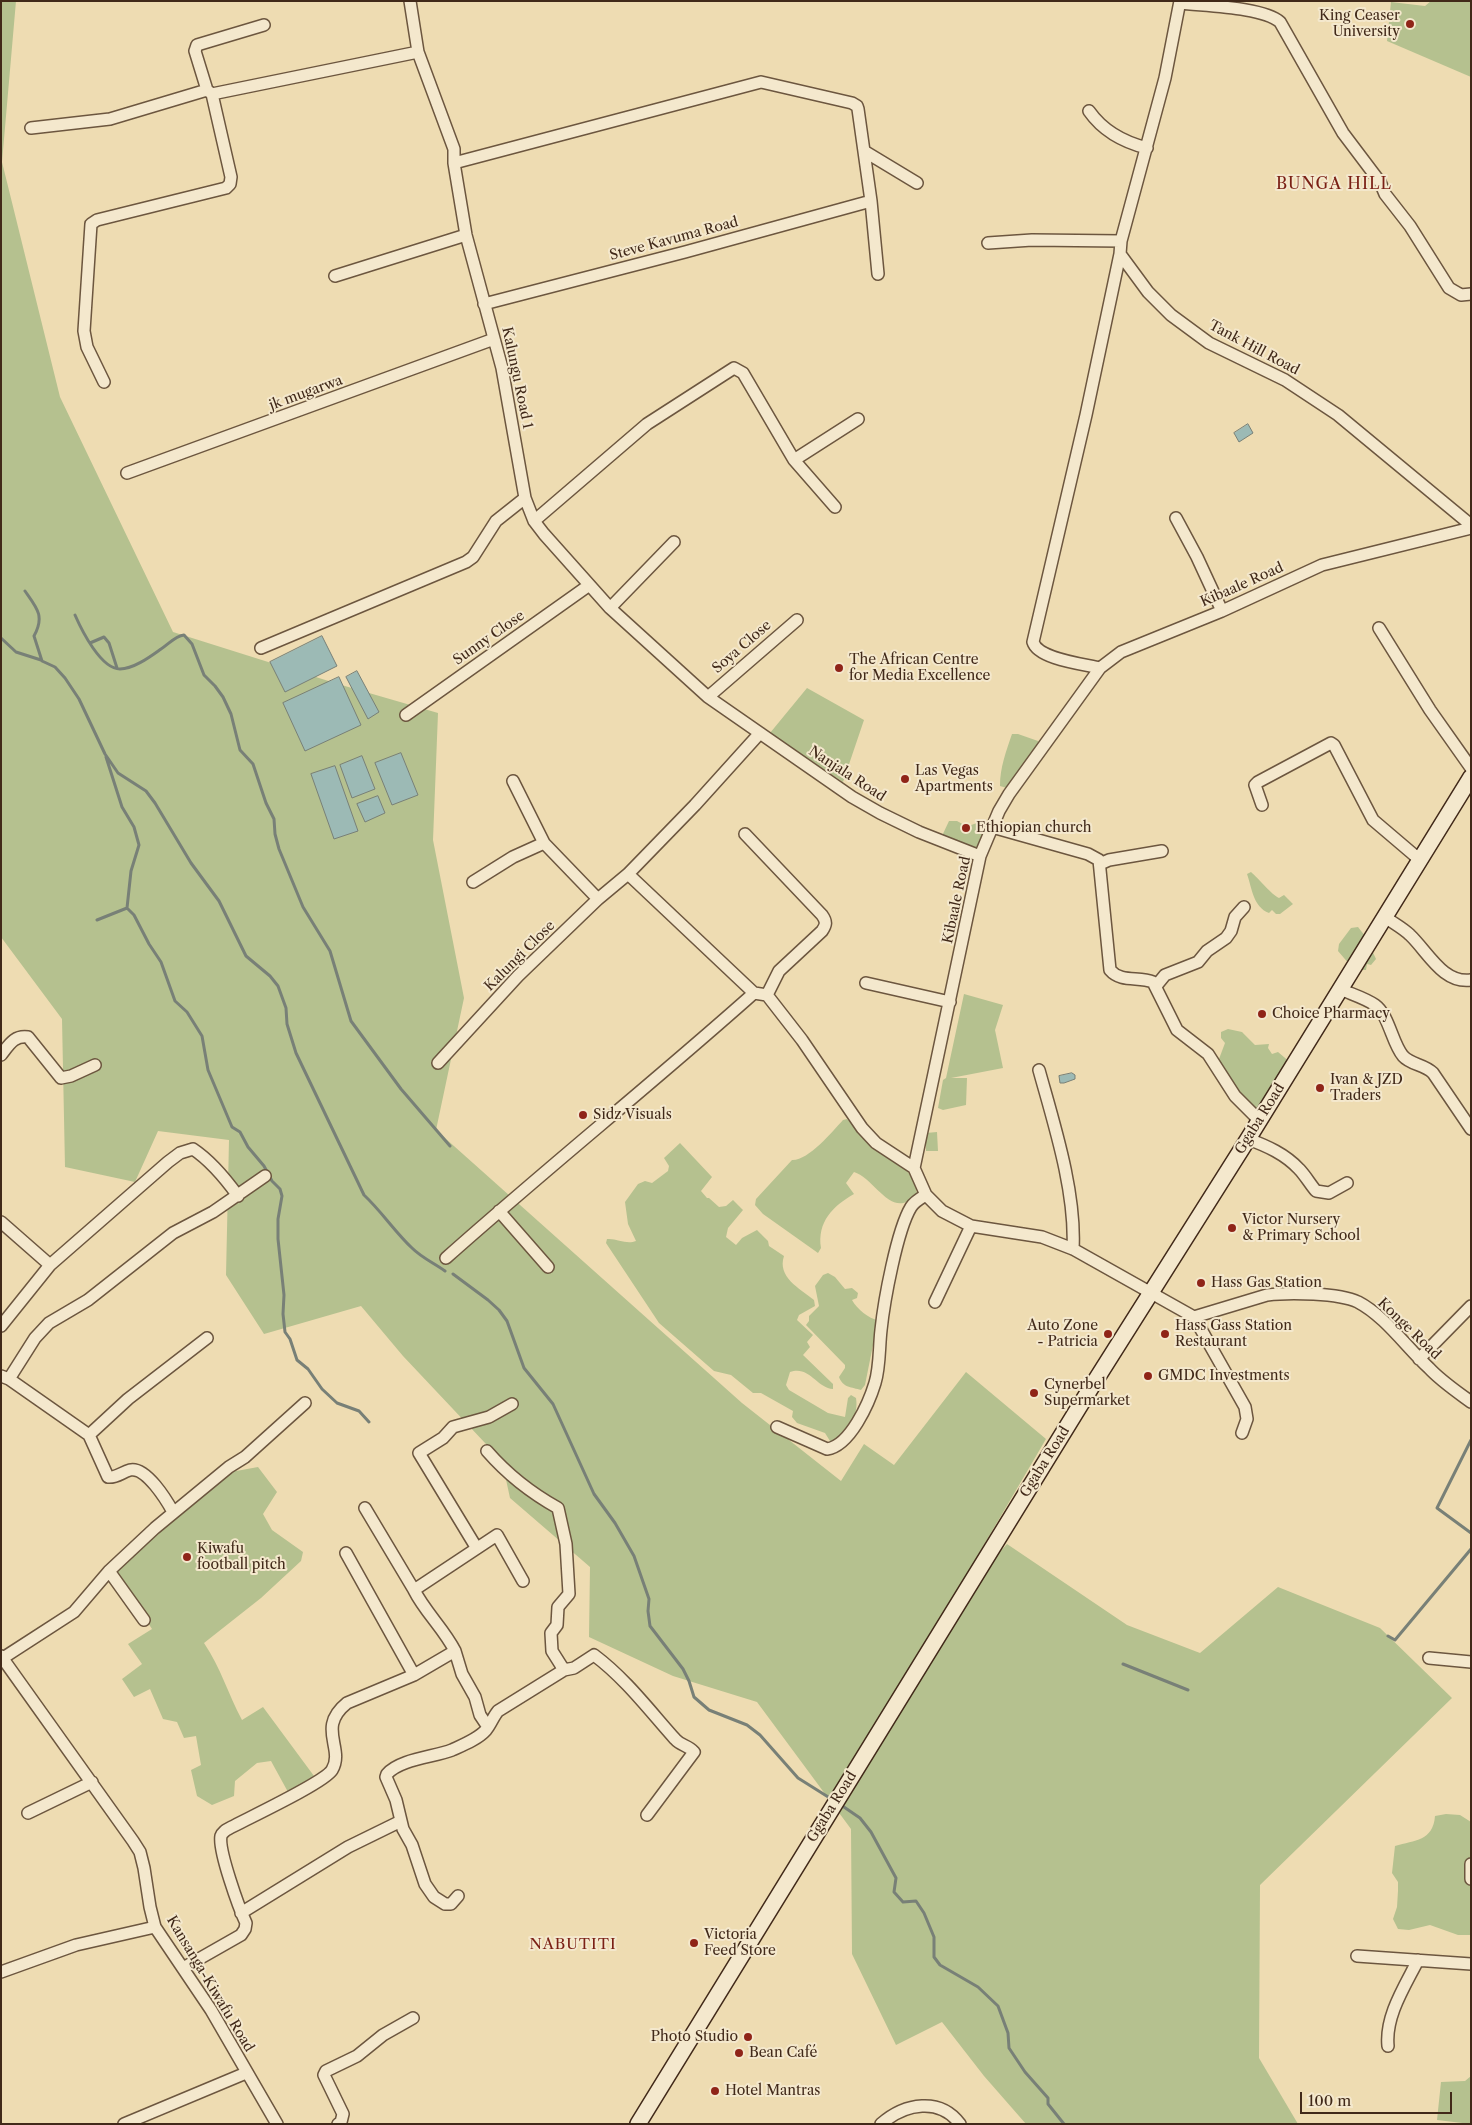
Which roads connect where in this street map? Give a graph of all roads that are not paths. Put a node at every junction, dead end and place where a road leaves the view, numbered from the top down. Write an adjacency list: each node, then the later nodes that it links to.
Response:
1 (410, 1): 5 (street, Kalungu Road 1)
2 (1180, 2): 3 (street); 9 (street)
3 (1260, 7): 20 (street)
4 (264, 25): 6 (street)
5 (418, 52): 6 (street); 11 (street, Kalungu Road 1)
6 (210, 92): 8 (street); 23 (street)
7 (1089, 111): 9 (street)
8 (31, 128)
9 (1147, 148): 15 (street)
10 (864, 151): 11 (street); 12 (street); 13 (street)
11 (454, 163): 14 (street, Kalungu Road 1)
12 (917, 183)
13 (872, 201): 18 (street); 21 (street, Steve Kavuma Road)
14 (466, 235): 19 (street); 21 (street, Kalungu Road 1)
15 (1121, 241): 16 (street); 17 (street)
16 (988, 243)
17 (1120, 254): 31 (street, Tank Hill Road); 39 (street)
18 (878, 274)
19 (336, 276)
20 (1471, 294)
21 (484, 304): 22 (street, Kalungu Road 1)
22 (494, 339): 26 (street, jk mugarwa); 27 (street, Kalungu Road 1)
23 (104, 382)
24 (858, 419): 25 (street)
25 (794, 460): 28 (street); 30 (street)
26 (127, 473)
27 (525, 498): 30 (street, Kalungu Road 1); 38 (street)
28 (834, 507)
29 (1176, 518): 35 (street)
30 (534, 520): 33 (street, Kalungu Road 1)
31 (1471, 527): 35 (street, Kibaale Road)
32 (674, 542): 34 (street)
33 (588, 586): 34 (street, Kalungu Road 1); 41 (street, Sunny Close)
34 (610, 608): 40 (street, Kalungu Road 1)
35 (1222, 611): 39 (street, Kibaale Road)
36 (797, 620): 40 (street, Soya Close)
37 (1379, 628): 43 (street)
38 (261, 648)
39 (1100, 668): 47 (street, Kibaale Road)
40 (708, 697): 42 (street, Nanjala Road)
41 (406, 715)
42 (760, 733): 51 (street, Nanjala Road); 54 (street, Kalungi Close)
43 (1471, 768)
44 (513, 781): 49 (street)
45 (1468, 788): 52 (main road, Ggaba Road)
46 (1262, 805): 52 (street)
47 (992, 827): 51 (street, Kibaale Road); 53 (street)
48 (745, 834): 64 (street)
49 (544, 843): 55 (street); 56 (street)
50 (1162, 851): 53 (street)
51 (980, 856): 65 (street, Kibaale Road)
52 (1420, 860): 58 (main road, Ggaba Road)
53 (1100, 864): 60 (street)
54 (628, 874): 56 (street, Kalungi Close); 63 (street)
55 (473, 882)
56 (598, 899): 67 (street, Kalungi Close)
57 (1244, 907): 60 (street)
58 (1385, 917): 59 (street); 62 (main road, Ggaba Road)
59 (1471, 980)
60 (1152, 982): 70 (street)
61 (866, 983): 65 (street)
62 (1340, 989): 70 (main road, Ggaba Road); 71 (street)
63 (754, 993): 64 (street); 78 (street)
64 (767, 995): 73 (street)
65 (950, 1002): 73 (street, Kibaale Road)
66 (1, 1055): 68 (street)
67 (438, 1063)
68 (95, 1065)
69 (1039, 1070): 81 (street)
70 (1259, 1120): 72 (main road, Ggaba Road)
71 (1471, 1130)
72 (1248, 1138): 75 (street); 85 (main road, Ggaba Road)
73 (914, 1168): 76 (street)
74 (265, 1176): 77 (street)
75 (1347, 1183)
76 (926, 1195): 80 (street); 96 (street)
77 (238, 1196): 83 (street); 92 (street)
78 (499, 1211): 82 (street); 84 (street)
79 (1, 1222): 83 (street)
80 (971, 1226): 81 (street); 86 (street)
81 (1073, 1248): 85 (street)
82 (446, 1258)
83 (50, 1265): 89 (street)
84 (548, 1267)
85 (1149, 1293): 88 (street); 135 (main road, Ggaba Road)
86 (935, 1302)
87 (1471, 1306): 91 (street)
88 (1194, 1317): 91 (street, Konge Road); 97 (street)
89 (1, 1326)
90 (207, 1338): 98 (street)
91 (1419, 1359): 93 (street, Konge Road)
92 (5, 1377): 98 (street)
93 (1471, 1402)
94 (306, 1403): 101 (street)
95 (512, 1404): 102 (street)
96 (777, 1427)
97 (1242, 1433)
98 (89, 1435): 101 (street)
99 (487, 1451): 112 (street)
100 (365, 1508): 106 (street)
101 (173, 1512): 104 (street)
102 (476, 1547): 105 (street); 106 (street)
103 (346, 1554): 113 (street)
104 (109, 1571): 107 (street); 109 (street)
105 (522, 1581)
106 (414, 1590): 108 (street)
107 (144, 1620)
108 (455, 1651): 113 (street); 114 (street)
109 (2, 1657): 115 (street, Kansanga-Kiwafu Road)
110 (1428, 1658): 111 (street)
111 (1471, 1662)
112 (564, 1670): 114 (street); 117 (street)
113 (414, 1674): 122 (street)
114 (488, 1727): 118 (street)
115 (92, 1782): 116 (street); 123 (street, Kansanga-Kiwafu Road)
116 (28, 1813)
117 (646, 1815)
118 (401, 1821): 121 (street); 122 (street)
119 (1471, 1864): 120 (street)
120 (1471, 1879)
121 (458, 1896)
122 (241, 1913): 127 (street)
123 (155, 1927): 127 (street, Kansanga-Kiwafu Road); 128 (street)
124 (1357, 1956): 125 (street)
125 (1418, 1960): 126 (street); 130 (street)
126 (1471, 1964)
127 (183, 1968): 131 (street, Kansanga-Kiwafu Road)
128 (1, 1972)
129 (413, 2018): 134 (street)
130 (1388, 2046)
131 (246, 2073): 132 (street); 133 (street, Kansanga-Kiwafu Road)
132 (124, 2124)
133 (277, 2124)
134 (338, 2124)
135 (638, 2124)
136 (881, 2124): 137 (street)
137 (960, 2124)

